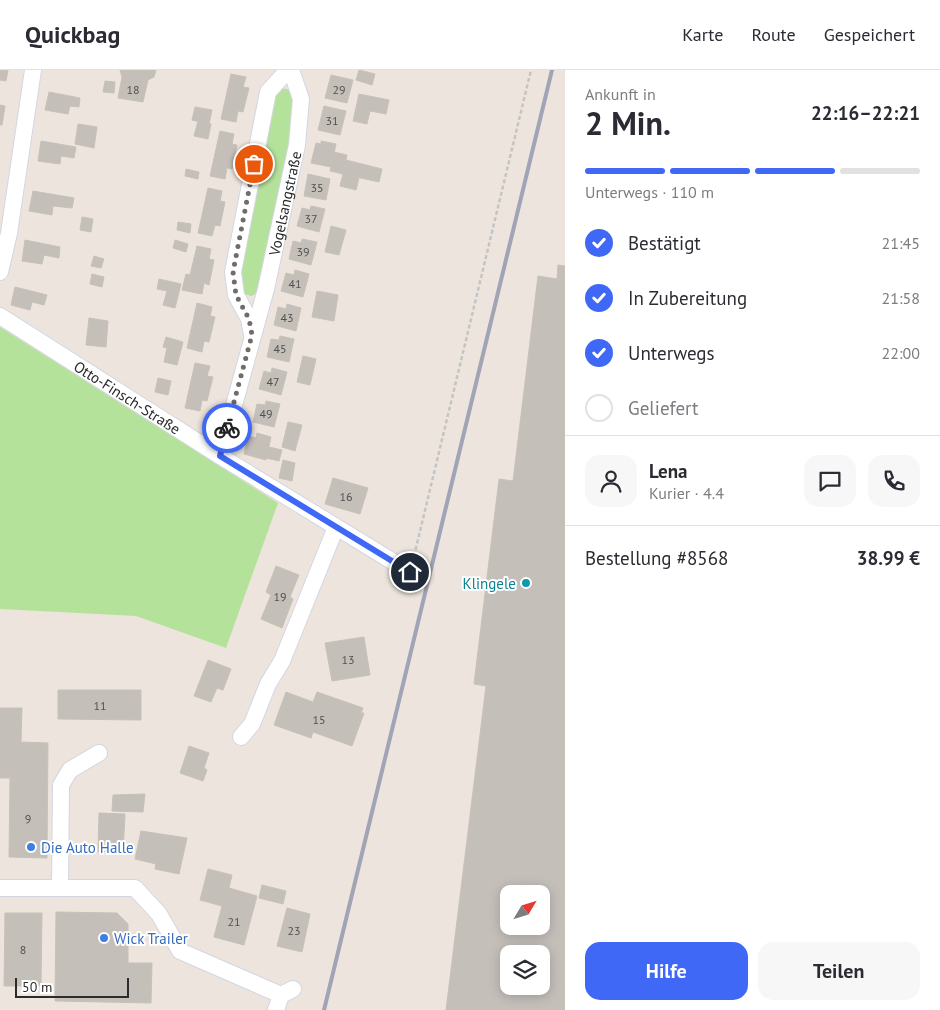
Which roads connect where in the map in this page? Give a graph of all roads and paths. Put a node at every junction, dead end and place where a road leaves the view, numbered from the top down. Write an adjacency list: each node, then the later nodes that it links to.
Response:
1 (33, 70): 4 (street)
2 (290, 70): 6 (street, Vogelsangstraße); 6 (street, Vogelsangstraße)
3 (531, 70): 9 (path)
4 (0, 272)
5 (0, 316): 7 (street, Otto-Finsch-Straße)
6 (252, 335): 7 (street, Vogelsangstraße)
7 (220, 456): 8 (street, Otto-Finsch-Straße)
8 (336, 527): 9 (street, Otto-Finsch-Straße); 10 (street)
9 (410, 572)
10 (241, 737)
11 (99, 753): 13 (street)
12 (0, 888): 13 (street)
13 (60, 888): 14 (street)
14 (283, 998)

